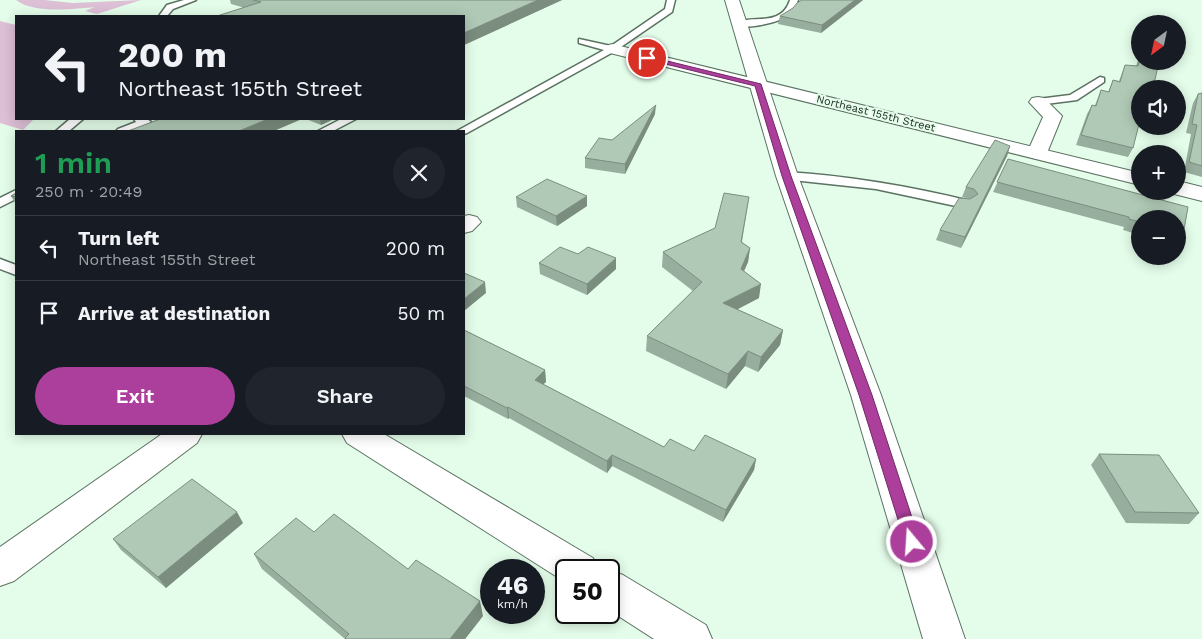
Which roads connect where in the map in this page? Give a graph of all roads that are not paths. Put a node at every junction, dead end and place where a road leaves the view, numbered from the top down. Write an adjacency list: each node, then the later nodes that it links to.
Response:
1 (192, 0): 5 (lane)
2 (671, 0): 8 (lane)
3 (732, 0): 6 (street)
4 (794, 0): 6 (lane)
5 (163, 15)
6 (740, 24): 10 (street)
7 (582, 41): 8 (lane)
8 (612, 49): 10 (street, Northeast 155th Street); 18 (lane)
9 (1100, 80): 11 (lane)
10 (758, 84): 19 (street, Northeast 155th Street); 20 (street)
11 (1038, 102): 19 (street)
12 (76, 120): 15 (lane)
13 (141, 120): 16 (lane)
14 (348, 120): 17 (lane)
15 (63, 130)
16 (125, 130)
17 (326, 130)
18 (465, 130)
19 (1037, 153): 21 (street, Northeast 155th Street)
20 (787, 176): 26 (lane); 35 (street)
21 (1131, 176)
22 (1186, 190): 23 (street)
23 (1202, 194)
24 (15, 195): 25 (lane)
25 (0, 203)
26 (965, 204)
27 (0, 263): 28 (lane)
28 (15, 270)
29 (185, 435): 32 (street)
30 (360, 435): 31 (street)
31 (561, 559)
32 (0, 569)
33 (620, 595): 34 (street)
34 (691, 639)
35 (944, 639)

